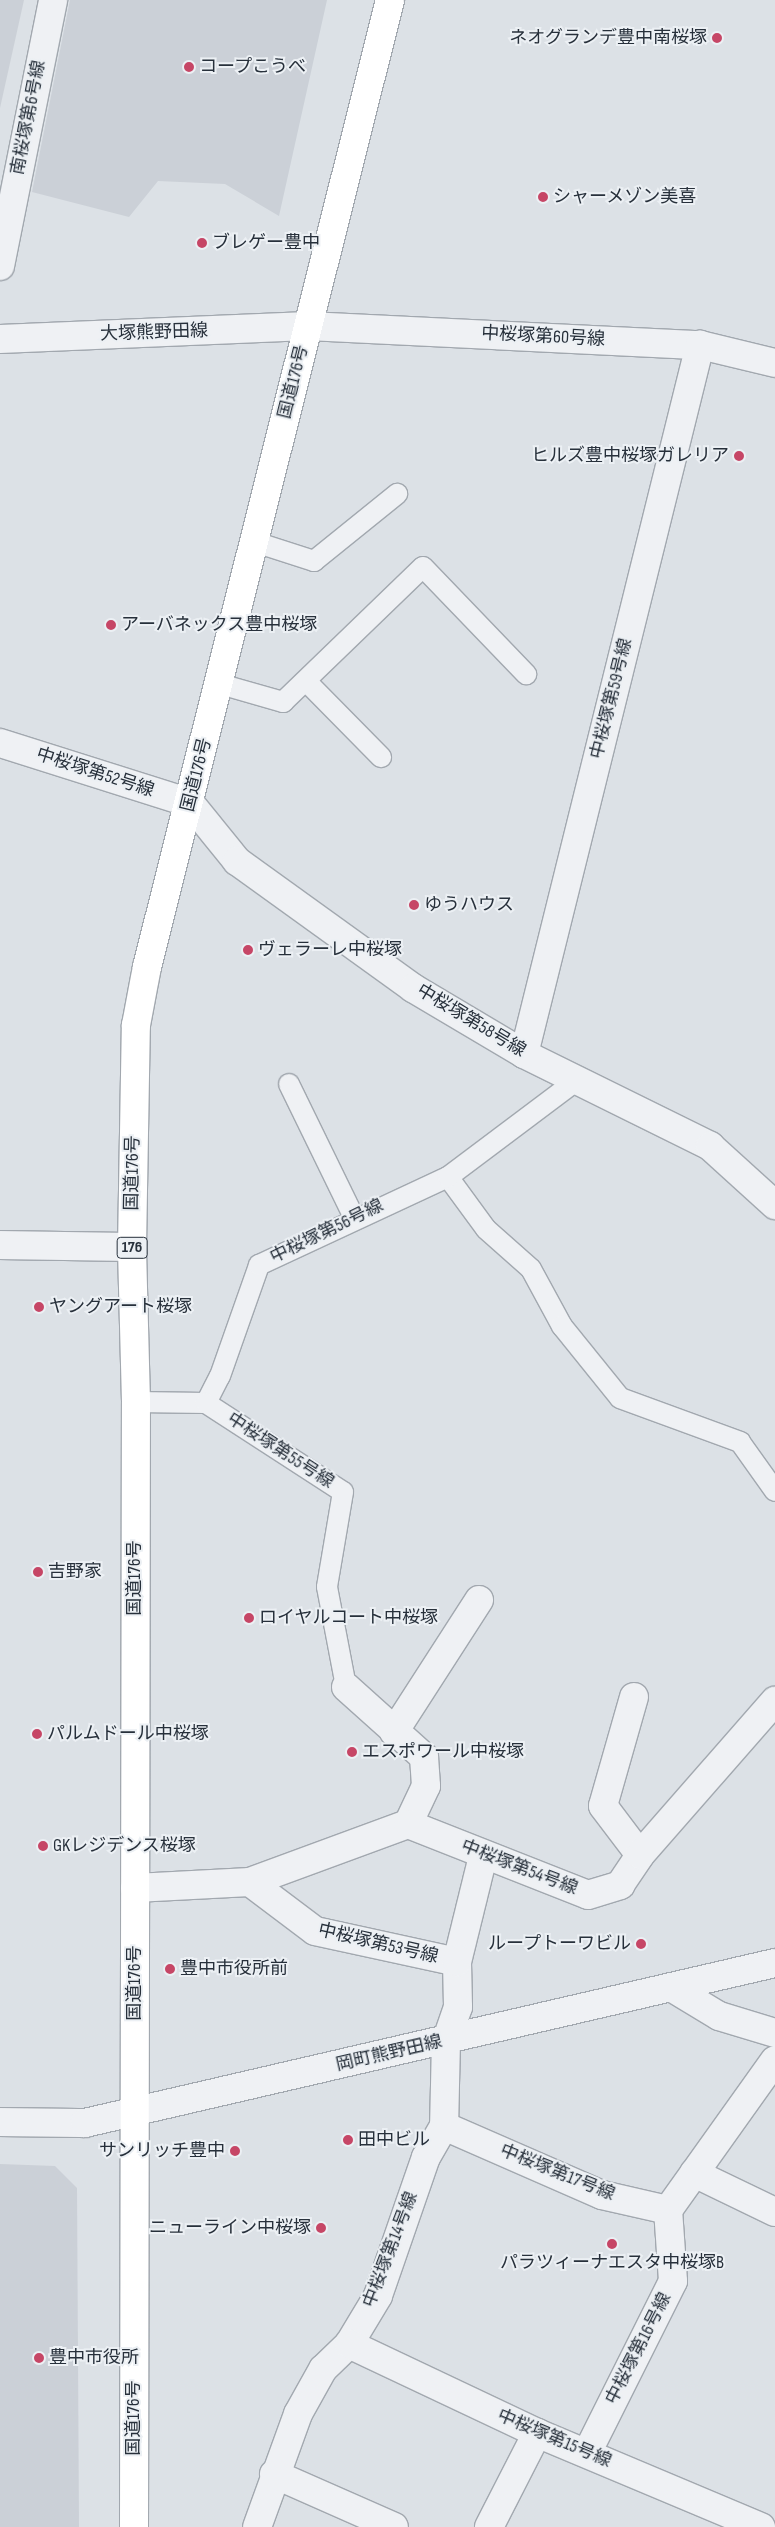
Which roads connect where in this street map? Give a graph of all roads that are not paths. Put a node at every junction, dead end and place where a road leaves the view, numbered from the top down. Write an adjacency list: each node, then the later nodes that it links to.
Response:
1 (53, 0): 3 (street, 南桜塚第6号線)
2 (390, 0): 4 (highway, 国道176号 / 176)
3 (0, 266)
4 (308, 326): 5 (street, 大塚熊野田線); 6 (street, 中桜塚第60号線); 9 (highway, 国道176号 / 176)
5 (0, 340)
6 (700, 345): 7 (street, 中桜塚第60号線); 16 (street, 中桜塚第59号線)
7 (775, 363)
8 (397, 494): 9 (lane)
9 (255, 542): 12 (highway, 国道176号 / 176)
10 (526, 674): 11 (lane)
11 (306, 681): 12 (lane); 14 (lane)
12 (220, 684): 15 (highway, 国道176号 / 176)
13 (0, 743): 15 (street, 中桜塚第52号線)
14 (381, 757)
15 (190, 803): 16 (street, 中桜塚第58号線); 23 (highway, 国道176号 / 176)
16 (524, 1054): 17 (street, 中桜塚第58号線)
17 (577, 1080): 19 (lane, 中桜塚第56号線); 20 (street, 中桜塚第58号線)
18 (289, 1084): 21 (lane)
19 (448, 1177): 21 (lane, 中桜塚第56号線); 26 (lane)
20 (775, 1205)
21 (354, 1217): 25 (lane, 中桜塚第56号線)
22 (0, 1245): 23 (street)
23 (132, 1247): 24 (highway, 国道176号 / 176)
24 (136, 1402): 25 (lane); 36 (highway, 国道176号 / 176)
25 (206, 1404): 28 (lane, 中桜塚第55号線)
26 (775, 1491)
27 (479, 1600): 31 (street)
28 (346, 1687): 31 (street, 中桜塚第55号線)
29 (634, 1697): 33 (street)
30 (775, 1701): 33 (street, 中桜塚第54号線)
31 (394, 1732): 32 (street, 中桜塚第55号線)
32 (408, 1824): 34 (street, 中桜塚第54号線); 35 (street)
33 (640, 1855): 34 (street, 中桜塚第54号線)
34 (483, 1856): 37 (street, 中桜塚第53号線)
35 (250, 1882): 36 (street); 37 (street, 中桜塚第53号線)
36 (135, 1888): 43 (highway, 国道176号 / 176)
37 (457, 1962): 41 (street, 中桜塚第53号線)
38 (775, 1962): 39 (street, 岡町熊野田線)
39 (671, 1987): 40 (street); 41 (street, 岡町熊野田線)
40 (775, 2033)
41 (446, 2041): 43 (street, 岡町熊野田線); 45 (street, 中桜塚第14号線)
42 (775, 2060): 46 (street)
43 (133, 2112): 44 (street, 岡町熊野田線); 53 (highway, 国道176号 / 176)
44 (0, 2122)
45 (444, 2126): 47 (street, 中桜塚第17号線); 49 (street, 中桜塚第14号線)
46 (694, 2174): 47 (street); 48 (street)
47 (668, 2210): 51 (street, 中桜塚第16号線)
48 (775, 2212)
49 (348, 2344): 50 (street, 中桜塚第15号線); 52 (street, 中桜塚第14号線)
50 (537, 2434): 51 (street, 中桜塚第15号線); 56 (street)
51 (587, 2453): 57 (street, 中桜塚第15号線)
52 (274, 2474): 54 (street, 中桜塚第14号線); 55 (street)
53 (134, 2527)
54 (258, 2527)
55 (394, 2527)
56 (489, 2527)
57 (761, 2527)

